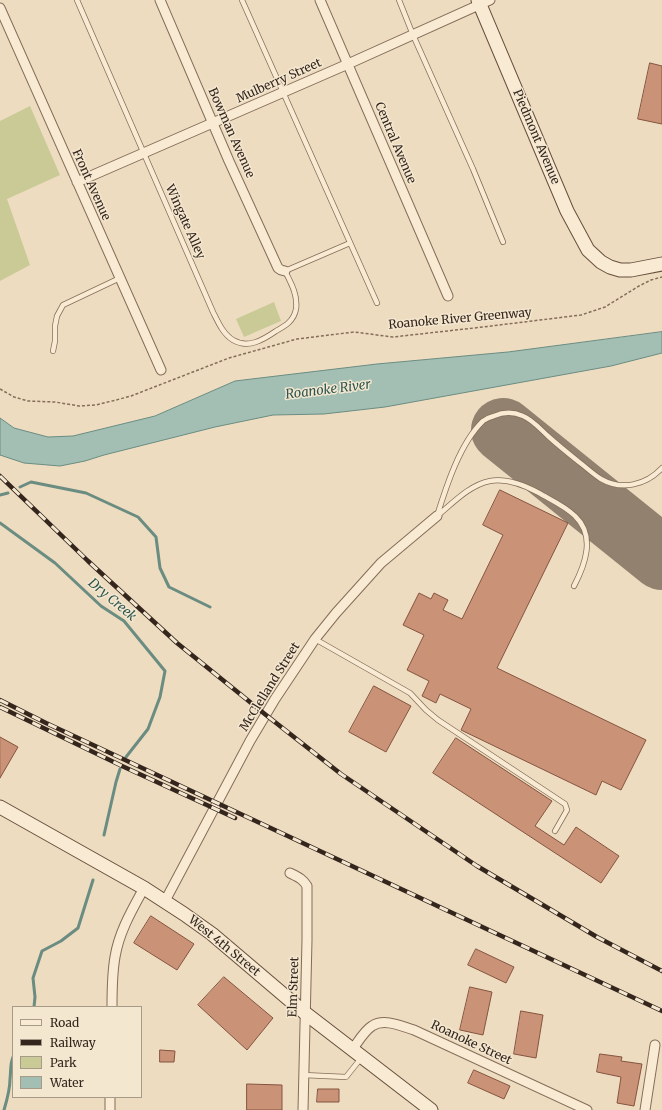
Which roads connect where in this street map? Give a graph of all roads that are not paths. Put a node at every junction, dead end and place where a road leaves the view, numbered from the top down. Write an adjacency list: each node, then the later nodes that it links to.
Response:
1 (77, 0): 12 (lane, Wingate Alley)
2 (160, 0): 11 (street, Bowman Avenue)
3 (242, 0): 10 (lane)
4 (320, 0): 9 (street, Central Avenue)
5 (399, 0): 8 (lane)
6 (482, 1): 8 (street, Mulberry Street); 16 (main road, Piedmont Avenue)
7 (0, 8): 13 (street, Front Avenue)
8 (413, 35): 9 (street, Mulberry Street); 14 (lane)
9 (348, 64): 10 (street, Mulberry Street); 19 (street, Central Avenue)
10 (282, 92): 11 (street, Mulberry Street); 15 (lane)
11 (212, 123): 12 (street, Mulberry Street); 17 (street, Bowman Avenue)
12 (144, 153): 13 (street, Mulberry Street); 17 (lane, Wingate Alley)
13 (77, 182): 18 (street, Front Avenue)
14 (503, 242)
15 (350, 243): 17 (lane); 20 (lane)
16 (662, 264)
17 (285, 271)
18 (120, 278): 21 (lane); 22 (street, Front Avenue)
19 (448, 296)
20 (377, 303)
21 (53, 351)
22 (161, 370)
23 (662, 468): 24 (lane)
24 (437, 516): 25 (lane); 26 (street, McClelland Street)
25 (574, 586)
26 (315, 639): 28 (lane); 31 (street, McClelland Street)
27 (1, 811): 30 (main road, West 4th Street)
28 (555, 831)
29 (290, 873): 33 (street, Elm Street)
30 (144, 888): 31 (main road, West 4th Street); 32 (street)
31 (165, 901): 33 (main road, West 4th Street)
32 (112, 1006)
33 (305, 1013): 35 (main road, West 4th Street); 36 (street, Elm Street)
34 (655, 1045): 42 (street)
35 (357, 1054): 36 (lane); 40 (main road, West 4th Street); 41 (street, Roanoke Street)
36 (304, 1075): 39 (street, Elm Street)
37 (110, 1098): 38 (street)
38 (110, 1110)
39 (303, 1110)
40 (431, 1110)
41 (587, 1110)
42 (645, 1110)

